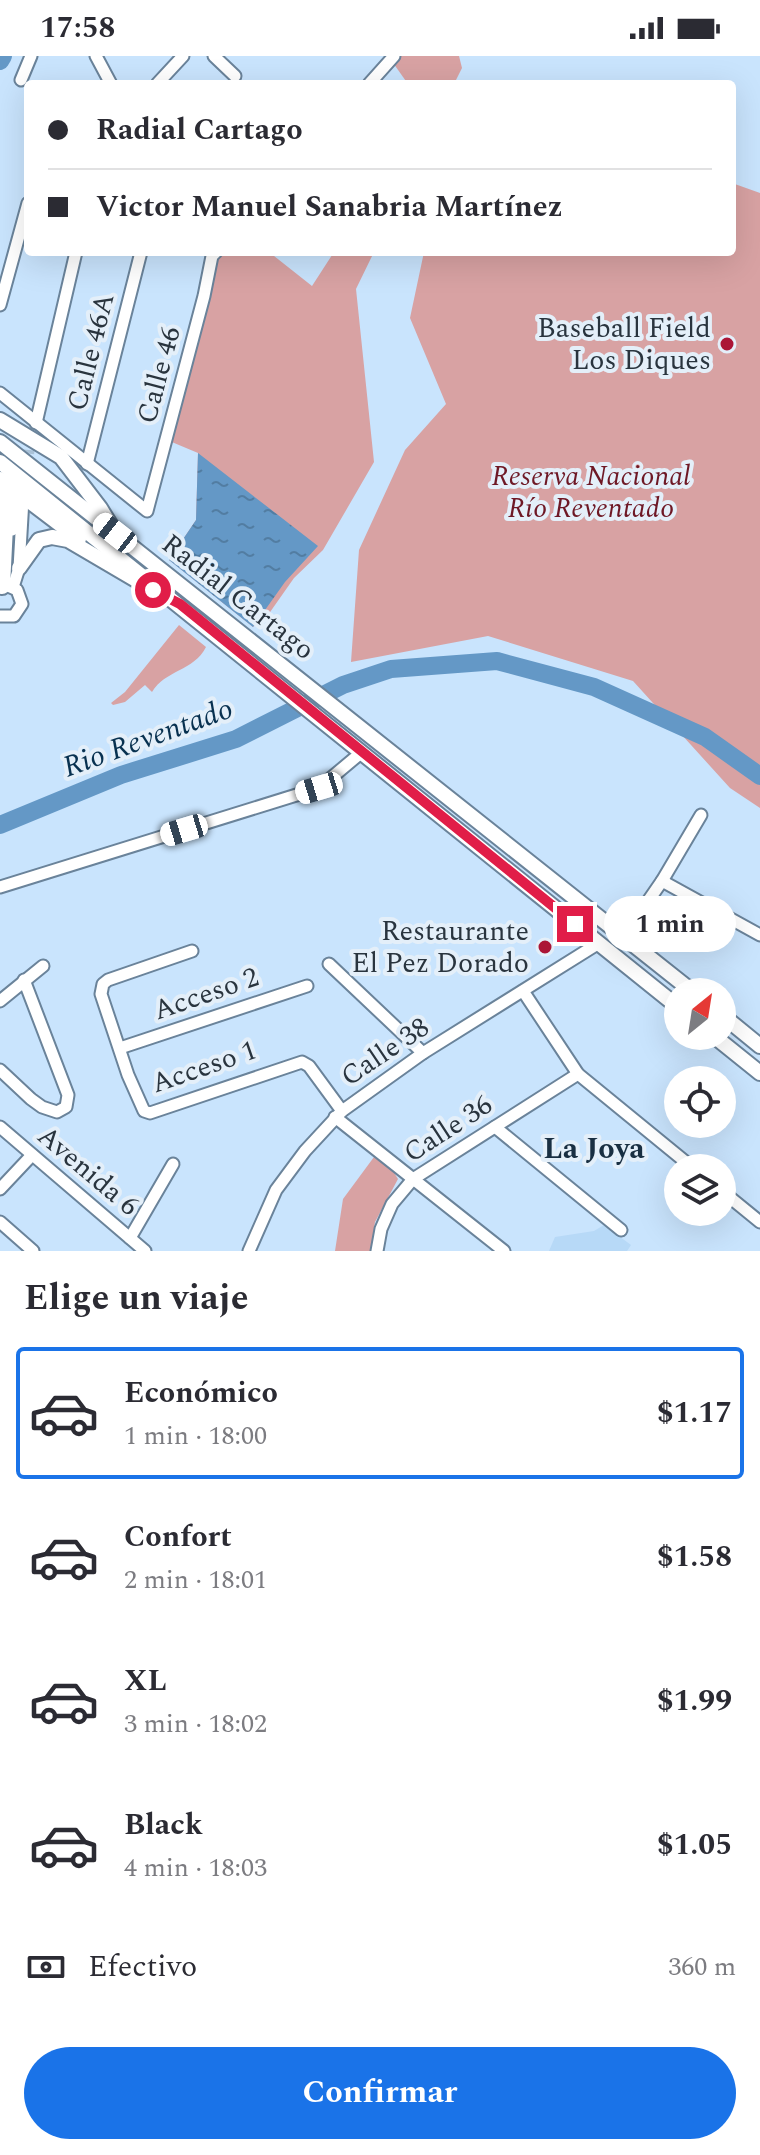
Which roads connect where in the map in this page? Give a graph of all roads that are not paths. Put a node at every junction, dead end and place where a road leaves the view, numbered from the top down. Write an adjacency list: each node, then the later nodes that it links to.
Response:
1 (31, 56): 7 (street)
2 (96, 56): 8 (street)
3 (183, 56): 9 (street)
4 (214, 56): 6 (street)
5 (394, 56): 10 (street)
6 (235, 76)
7 (21, 80)
8 (109, 80)
9 (161, 80)
10 (373, 80)
11 (24, 218): 15 (street)
12 (75, 256): 18 (street)
13 (140, 256): 21 (street, Calle 46A)
14 (212, 256): 21 (street, Calle 46)
15 (0, 305)
16 (0, 393): 18 (street)
17 (0, 420): 18 (main road)
18 (28, 437): 21 (street); 23 (main road)
19 (0, 442): 23 (main road, Radial Cartago)
20 (0, 462): 27 (main road, Radial Cartago)
21 (87, 464)
22 (0, 481): 25 (main road); 26 (highway)
23 (115, 533): 32 (main road, Radial Cartago)
24 (19, 568): 25 (main road); 26 (street); 26 (street)
25 (127, 576): 27 (main road)
26 (6, 587): 28 (street)
27 (180, 604): 29 (main road, Radial Cartago)
28 (0, 616)
29 (362, 752): 31 (main road, Radial Cartago); 34 (street)
30 (701, 815): 33 (street)
31 (453, 826): 32 (main road); 37 (main road, Radial Cartago)
32 (523, 855): 36 (main road, Radial Cartago)
33 (662, 881): 35 (street); 36 (street)
34 (0, 887)
35 (760, 935)
36 (624, 936): 41 (main road, Radial Cartago)
37 (599, 943): 44 (street, Calle 38); 45 (main road, Radial Cartago)
38 (192, 951): 49 (street, Acceso 1)
39 (329, 964): 51 (street)
40 (43, 966): 42 (street)
41 (676, 978)
42 (24, 980): 46 (street); 52 (street)
43 (307, 986): 49 (street, Acceso 2)
44 (523, 991): 51 (street, Calle 38); 54 (street)
45 (664, 996)
46 (0, 1001)
47 (736, 1026): 48 (main road)
48 (760, 1046)
49 (120, 1048): 55 (street, Acceso 1)
50 (731, 1050): 53 (main road)
51 (423, 1053): 55 (street, Calle 38)
52 (0, 1070)
53 (760, 1073)
54 (578, 1074): 57 (street, Calle 36); 58 (street)
55 (339, 1114): 61 (street); 70 (street, Calle 38)
56 (0, 1127): 59 (street, Avenida 6)
57 (495, 1127): 61 (street, Calle 36); 66 (street)
58 (676, 1154)
59 (32, 1155): 62 (street); 67 (street, Avenida 6)
60 (173, 1164): 67 (street)
61 (413, 1179): 71 (street, Calle 36); 72 (street)
62 (0, 1189)
63 (736, 1202): 65 (street)
64 (0, 1222): 68 (street)
65 (760, 1222)
66 (621, 1230)
67 (130, 1238): 69 (street, Avenida 6)
68 (33, 1251)
69 (145, 1251)
70 (249, 1251)
71 (377, 1251)
72 (504, 1251)

